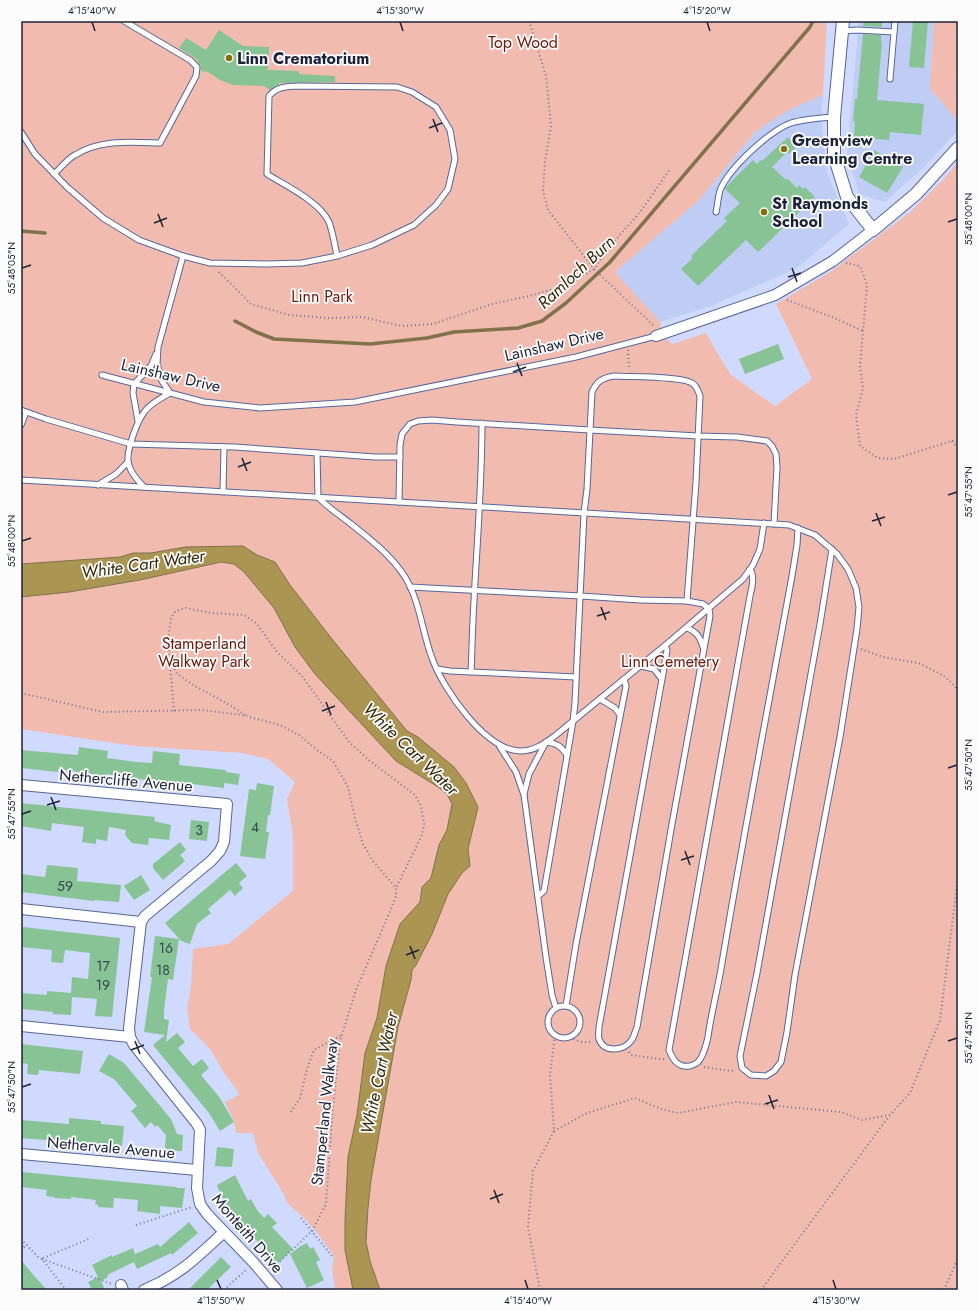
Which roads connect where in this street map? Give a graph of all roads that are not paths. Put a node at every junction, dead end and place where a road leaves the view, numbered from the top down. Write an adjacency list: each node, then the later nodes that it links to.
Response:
1 (124, 21): 9 (lane)
2 (895, 21): 4 (lane)
3 (843, 26): 4 (lane); 6 (street)
4 (894, 32): 5 (lane)
5 (890, 79)
6 (834, 117): 10 (lane); 11 (street)
7 (21, 132): 9 (lane)
8 (958, 148): 11 (street, Lainshaw Drive)
9 (54, 174): 12 (lane)
10 (716, 212)
11 (873, 230): 14 (street, Lainshaw Drive)
12 (183, 256): 13 (lane); 15 (lane)
13 (337, 256): 13 (lane)
14 (659, 335): 18 (lane, Lainshaw Drive)
15 (158, 347): 17 (lane); 18 (lane)
16 (102, 375): 17 (lane, Lainshaw Drive)
17 (134, 384): 18 (lane, Lainshaw Drive); 20 (lane)
18 (170, 393): 20 (lane)
19 (24, 411): 22 (lane); 25 (lane)
20 (138, 421): 25 (lane)
21 (482, 423): 23 (lane); 28 (lane); 36 (lane)
22 (21, 425)
23 (590, 430): 24 (lane); 24 (lane); 37 (lane)
24 (698, 436): 38 (lane); 40 (lane)
25 (131, 444): 26 (lane); 29 (lane)
26 (224, 447): 27 (lane); 33 (lane)
27 (317, 453): 28 (lane); 34 (lane)
28 (400, 457): 35 (lane)
29 (128, 462): 31 (lane); 32 (lane)
30 (21, 480): 31 (lane)
31 (98, 485): 32 (lane)
32 (144, 487): 33 (lane)
33 (223, 492): 34 (lane)
34 (318, 497): 35 (lane); 44 (lane)
35 (398, 502): 36 (lane)
36 (479, 507): 37 (lane); 45 (lane)
37 (584, 513): 38 (lane); 46 (lane)
38 (692, 519): 39 (lane); 47 (lane)
39 (764, 523): 40 (lane); 43 (lane)
40 (774, 524): 41 (lane)
41 (798, 528): 42 (lane); 43 (lane)
42 (832, 550): 42 (lane)
43 (750, 569): 48 (lane)
44 (410, 587): 45 (lane); 53 (lane)
45 (475, 591): 46 (lane); 54 (lane)
46 (581, 596): 47 (lane); 55 (lane)
47 (687, 600): 48 (lane)
48 (709, 609): 49 (lane); 51 (lane)
49 (687, 628): 50 (lane); 51 (lane)
50 (665, 646): 52 (lane); 56 (lane)
51 (704, 648): 56 (lane)
52 (641, 666): 56 (lane); 57 (lane)
53 (436, 669): 54 (lane); 62 (lane)
54 (471, 672): 55 (lane)
55 (576, 677): 60 (lane)
56 (662, 678)
57 (624, 679): 58 (lane); 59 (lane)
58 (600, 698): 59 (lane); 60 (lane)
59 (620, 715): 69 (lane)
60 (573, 721): 61 (lane); 63 (lane)
61 (546, 742): 62 (lane); 63 (lane); 65 (lane)
62 (499, 744): 65 (lane)
63 (567, 755): 66 (lane)
64 (21, 785): 68 (street, Nethercliffe Avenue)
65 (524, 795): 66 (lane)
66 (538, 896): 70 (lane)
67 (21, 908): 68 (street)
68 (141, 922): 72 (street)
69 (566, 1006): 70 (lane); 70 (lane)
70 (556, 1008)
71 (21, 1026): 72 (street)
72 (130, 1037): 74 (street, Monteith Drive)
73 (21, 1154): 74 (street, Nethervale Avenue)
74 (198, 1170): 75 (street, Monteith Drive)
75 (224, 1232): 76 (street); 77 (street, Monteith Drive)
76 (144, 1290)
77 (277, 1290)

